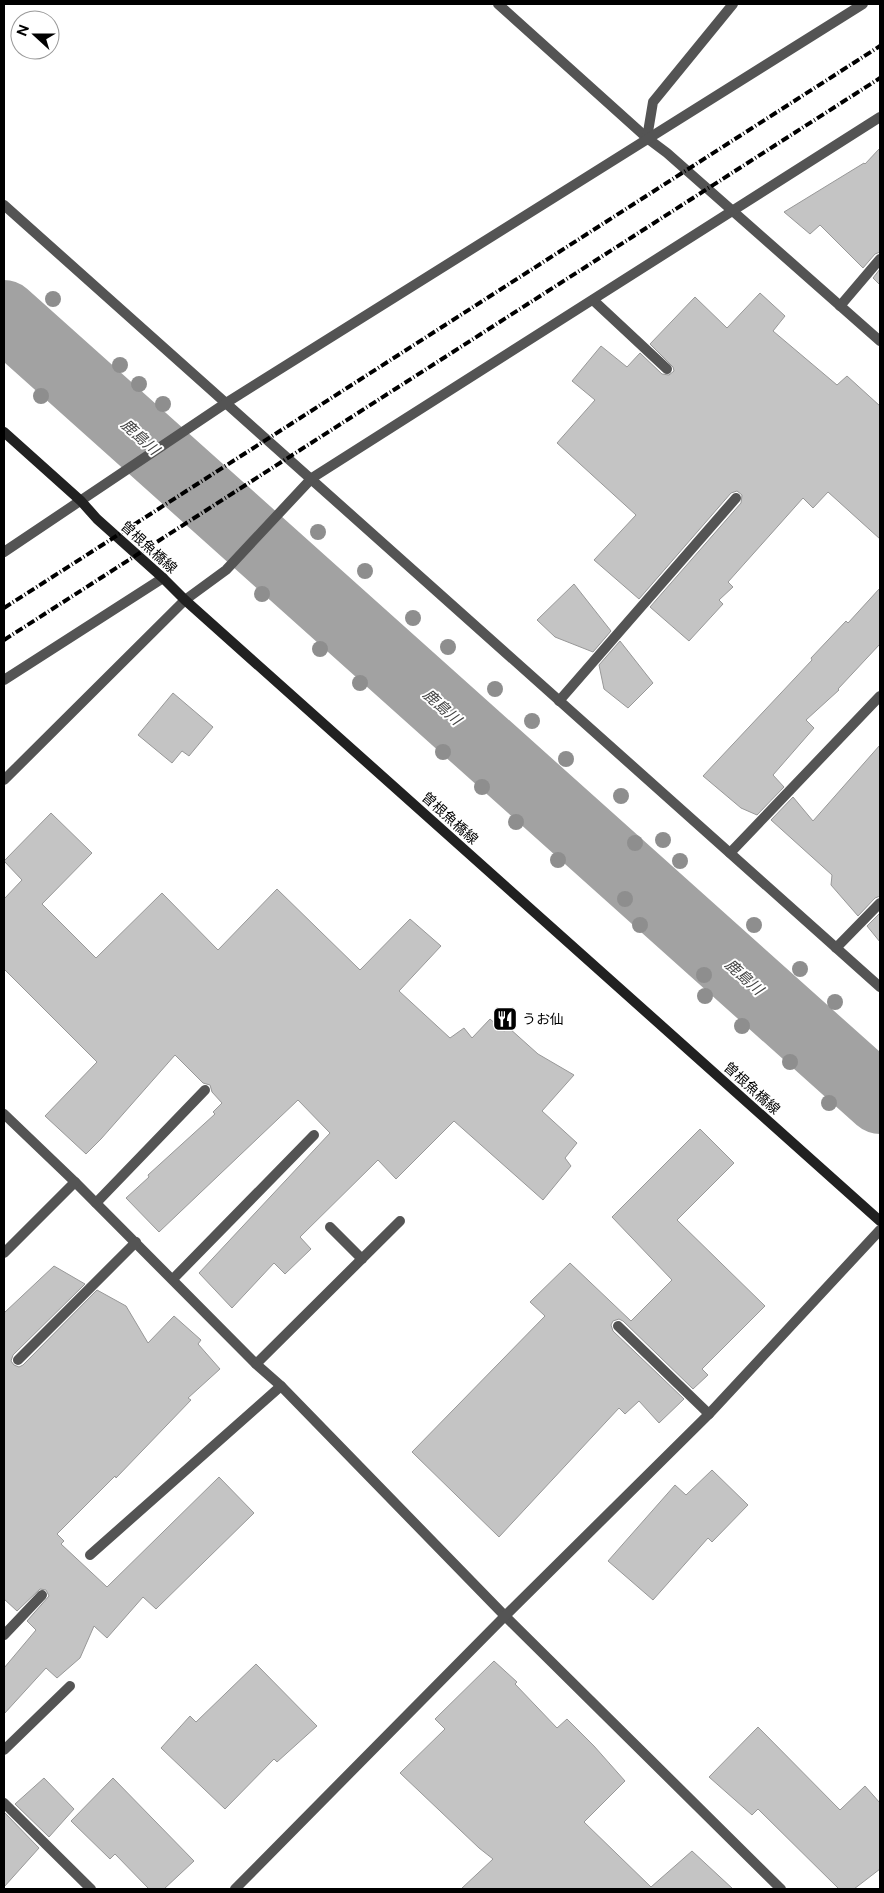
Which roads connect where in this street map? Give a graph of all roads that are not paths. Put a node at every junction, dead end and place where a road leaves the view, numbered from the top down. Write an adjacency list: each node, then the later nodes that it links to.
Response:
1 (498, 4): 5 (street)
2 (733, 4): 5 (street)
3 (863, 4): 5 (street)
4 (880, 117): 7 (street)
5 (647, 138): 7 (street); 13 (street)
6 (4, 205): 13 (street)
7 (732, 211): 9 (street); 10 (street)
8 (880, 260): 10 (street)
9 (593, 300): 12 (street); 15 (street)
10 (840, 306): 11 (street)
11 (880, 341)
12 (667, 368)
13 (226, 403): 15 (street); 17 (street)
14 (4, 432): 17 (main road, 曽根魚橋線)
15 (312, 478): 20 (street); 23 (street)
16 (736, 498): 23 (street)
17 (81, 501): 18 (street); 19 (main road, 曽根魚橋線)
18 (4, 552)
19 (163, 578): 20 (main road, 曽根魚橋線); 21 (street)
20 (185, 600): 24 (street); 35 (main road, 曽根魚橋線)
21 (4, 680)
22 (880, 696): 25 (street)
23 (559, 701): 25 (street)
24 (4, 780)
25 (730, 853): 27 (street)
26 (880, 903): 27 (street)
27 (836, 948): 28 (street)
28 (880, 987)
29 (205, 1090): 33 (street)
30 (4, 1114): 32 (street)
31 (314, 1135): 41 (street)
32 (75, 1182): 33 (street); 39 (street)
33 (96, 1203): 38 (street)
34 (400, 1221): 40 (street)
35 (880, 1221)
36 (330, 1227): 40 (street)
37 (880, 1230): 46 (street)
38 (136, 1242): 41 (street); 43 (street)
39 (4, 1253)
40 (362, 1259): 44 (street)
41 (173, 1279): 44 (street)
42 (618, 1326): 46 (street)
43 (18, 1360)
44 (256, 1364): 45 (street)
45 (281, 1386): 47 (street); 49 (street)
46 (709, 1414): 49 (street)
47 (90, 1555)
48 (42, 1595): 50 (street)
49 (505, 1616): 55 (street); 56 (street)
50 (4, 1635)
51 (70, 1686): 52 (street)
52 (4, 1750)
53 (4, 1803): 54 (street)
54 (91, 1889)
55 (235, 1889)
56 (781, 1889)

